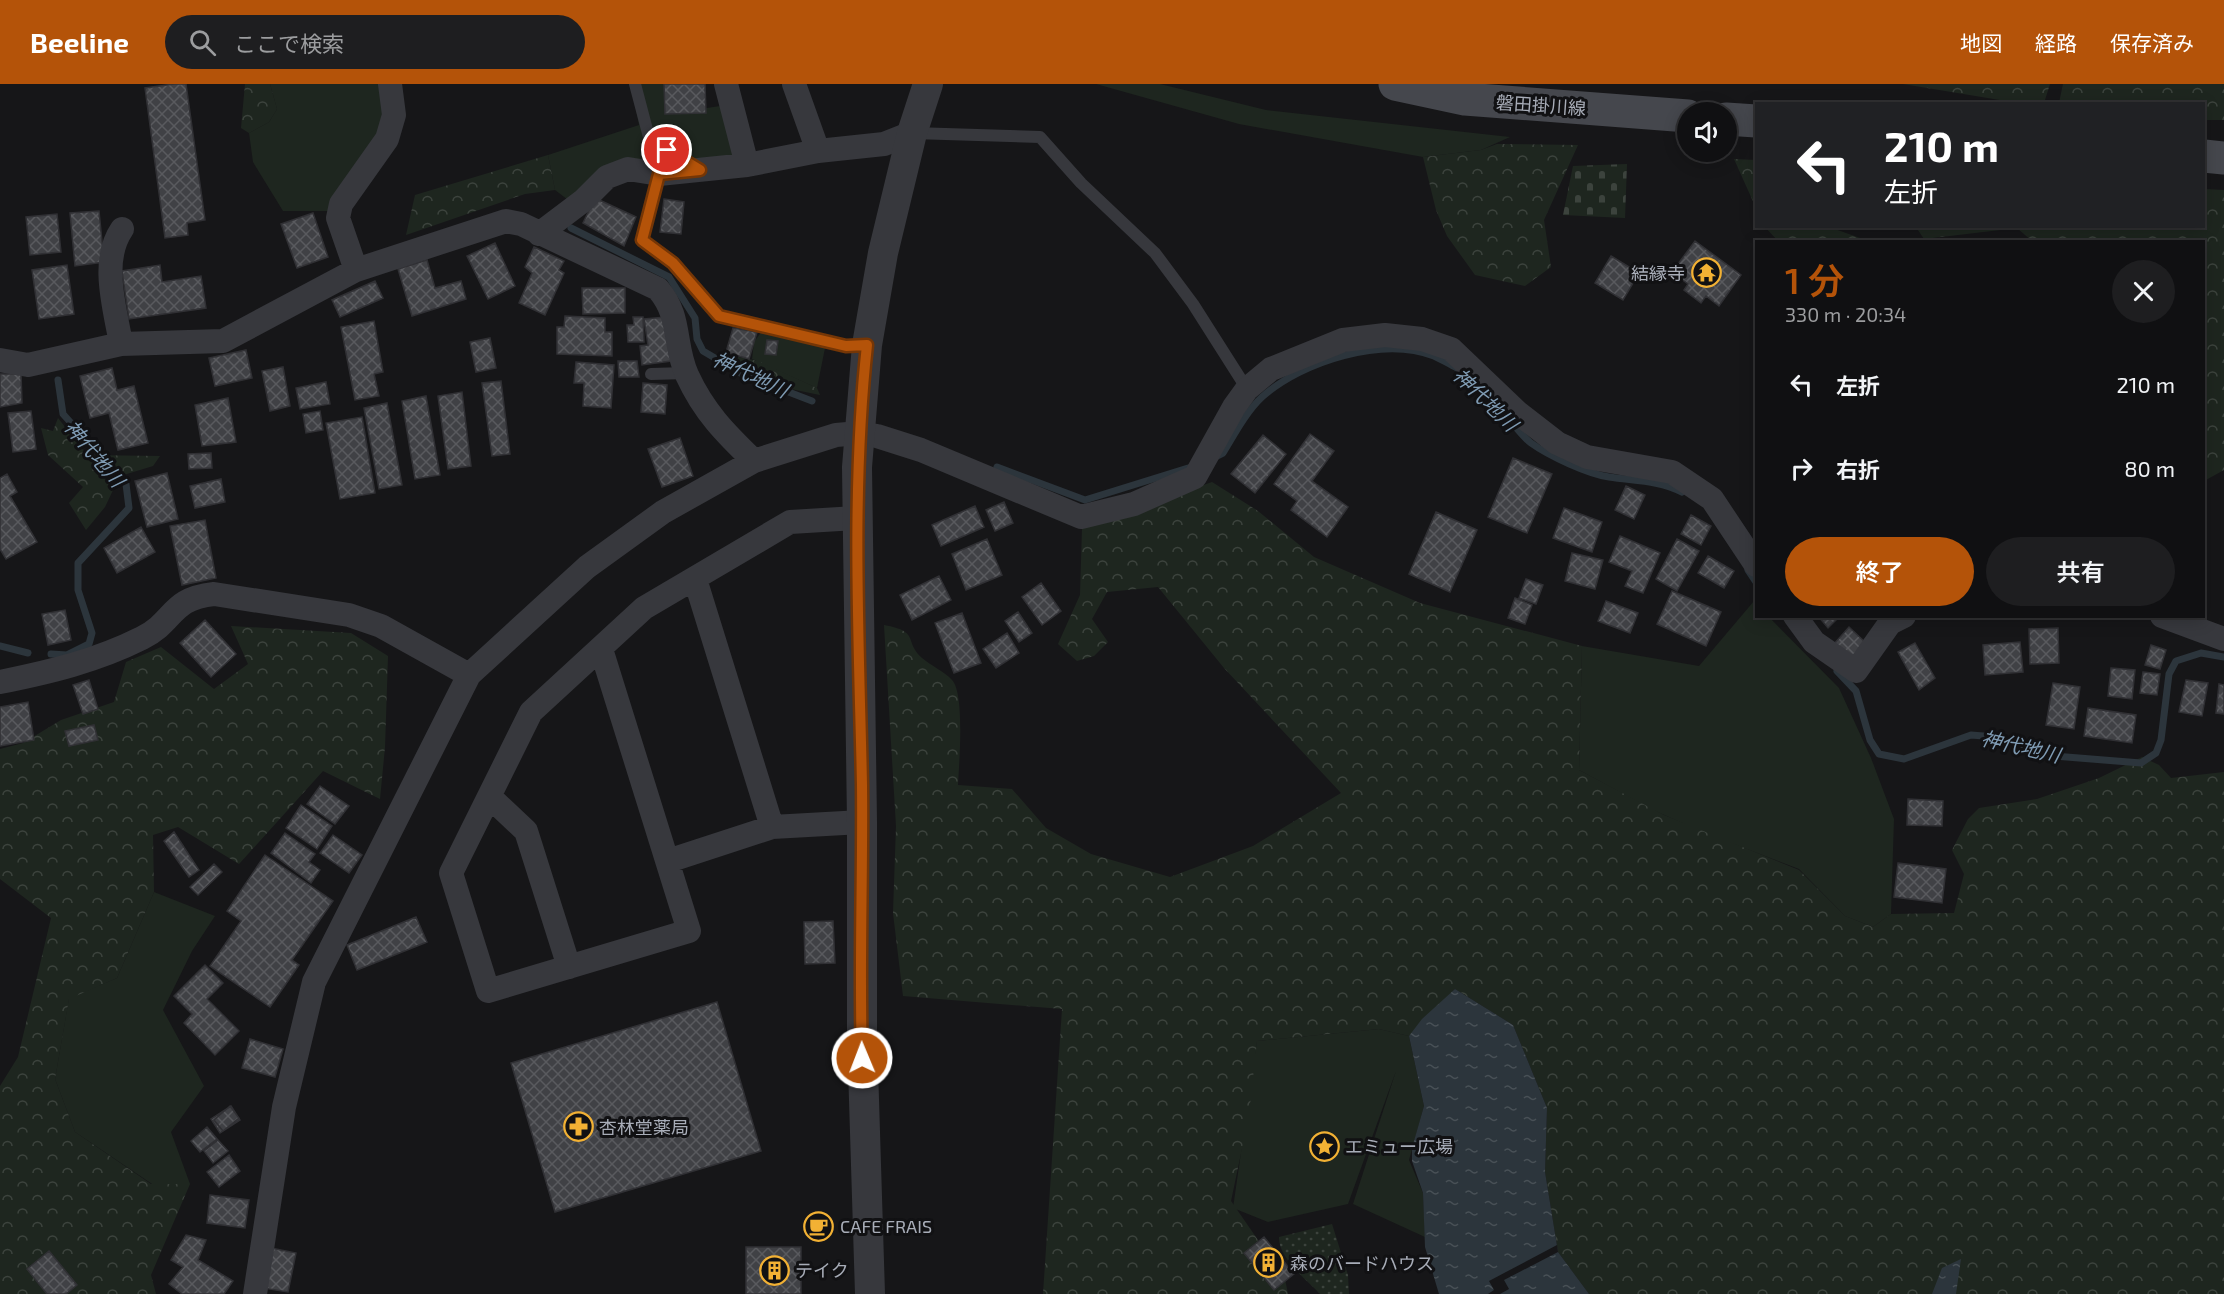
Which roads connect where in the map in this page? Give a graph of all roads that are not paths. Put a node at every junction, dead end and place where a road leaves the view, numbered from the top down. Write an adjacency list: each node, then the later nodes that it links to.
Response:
1 (390, 84): 19 (street)
2 (634, 84): 15 (lane)
3 (726, 84): 14 (street)
4 (794, 84): 11 (street)
5 (928, 84): 10 (street)
6 (1395, 84): 7 (main road, 磐田掛川線)
7 (1677, 115)
8 (1737, 120): 9 (main road)
9 (1755, 121)
10 (912, 133): 11 (street); 21 (street); 25 (lane)
11 (818, 151): 14 (street)
12 (2205, 156): 13 (main road)
13 (2224, 158)
14 (747, 165): 15 (street)
15 (700, 170): 16 (street)
16 (659, 174): 18 (street); 21 (lane)
17 (122, 229): 20 (street)
18 (539, 234): 19 (street); 23 (street)
19 (356, 270): 20 (street)
20 (121, 344): 22 (street)
21 (867, 345): 26 (street)
22 (0, 360)
23 (686, 373): 24 (lane); 27 (street)
24 (651, 374)
25 (1247, 389): 26 (street); 29 (street)
26 (860, 433): 27 (street); 28 (street)
27 (754, 461): 36 (street)
28 (856, 518): 30 (street); 39 (street)
29 (1755, 564)
30 (695, 579): 35 (street); 40 (street)
31 (1796, 618): 32 (street)
32 (1900, 618)
33 (2168, 618): 34 (street)
34 (2224, 639)
35 (601, 649): 38 (street); 41 (street)
36 (469, 675): 37 (street); 43 (street)
37 (0, 682)
38 (490, 797): 42 (street); 42 (street)
39 (862, 822): 40 (street); 44 (street)
40 (772, 827): 41 (street)
41 (668, 861): 42 (street)
42 (569, 967)
43 (255, 1294)
44 (870, 1294)

